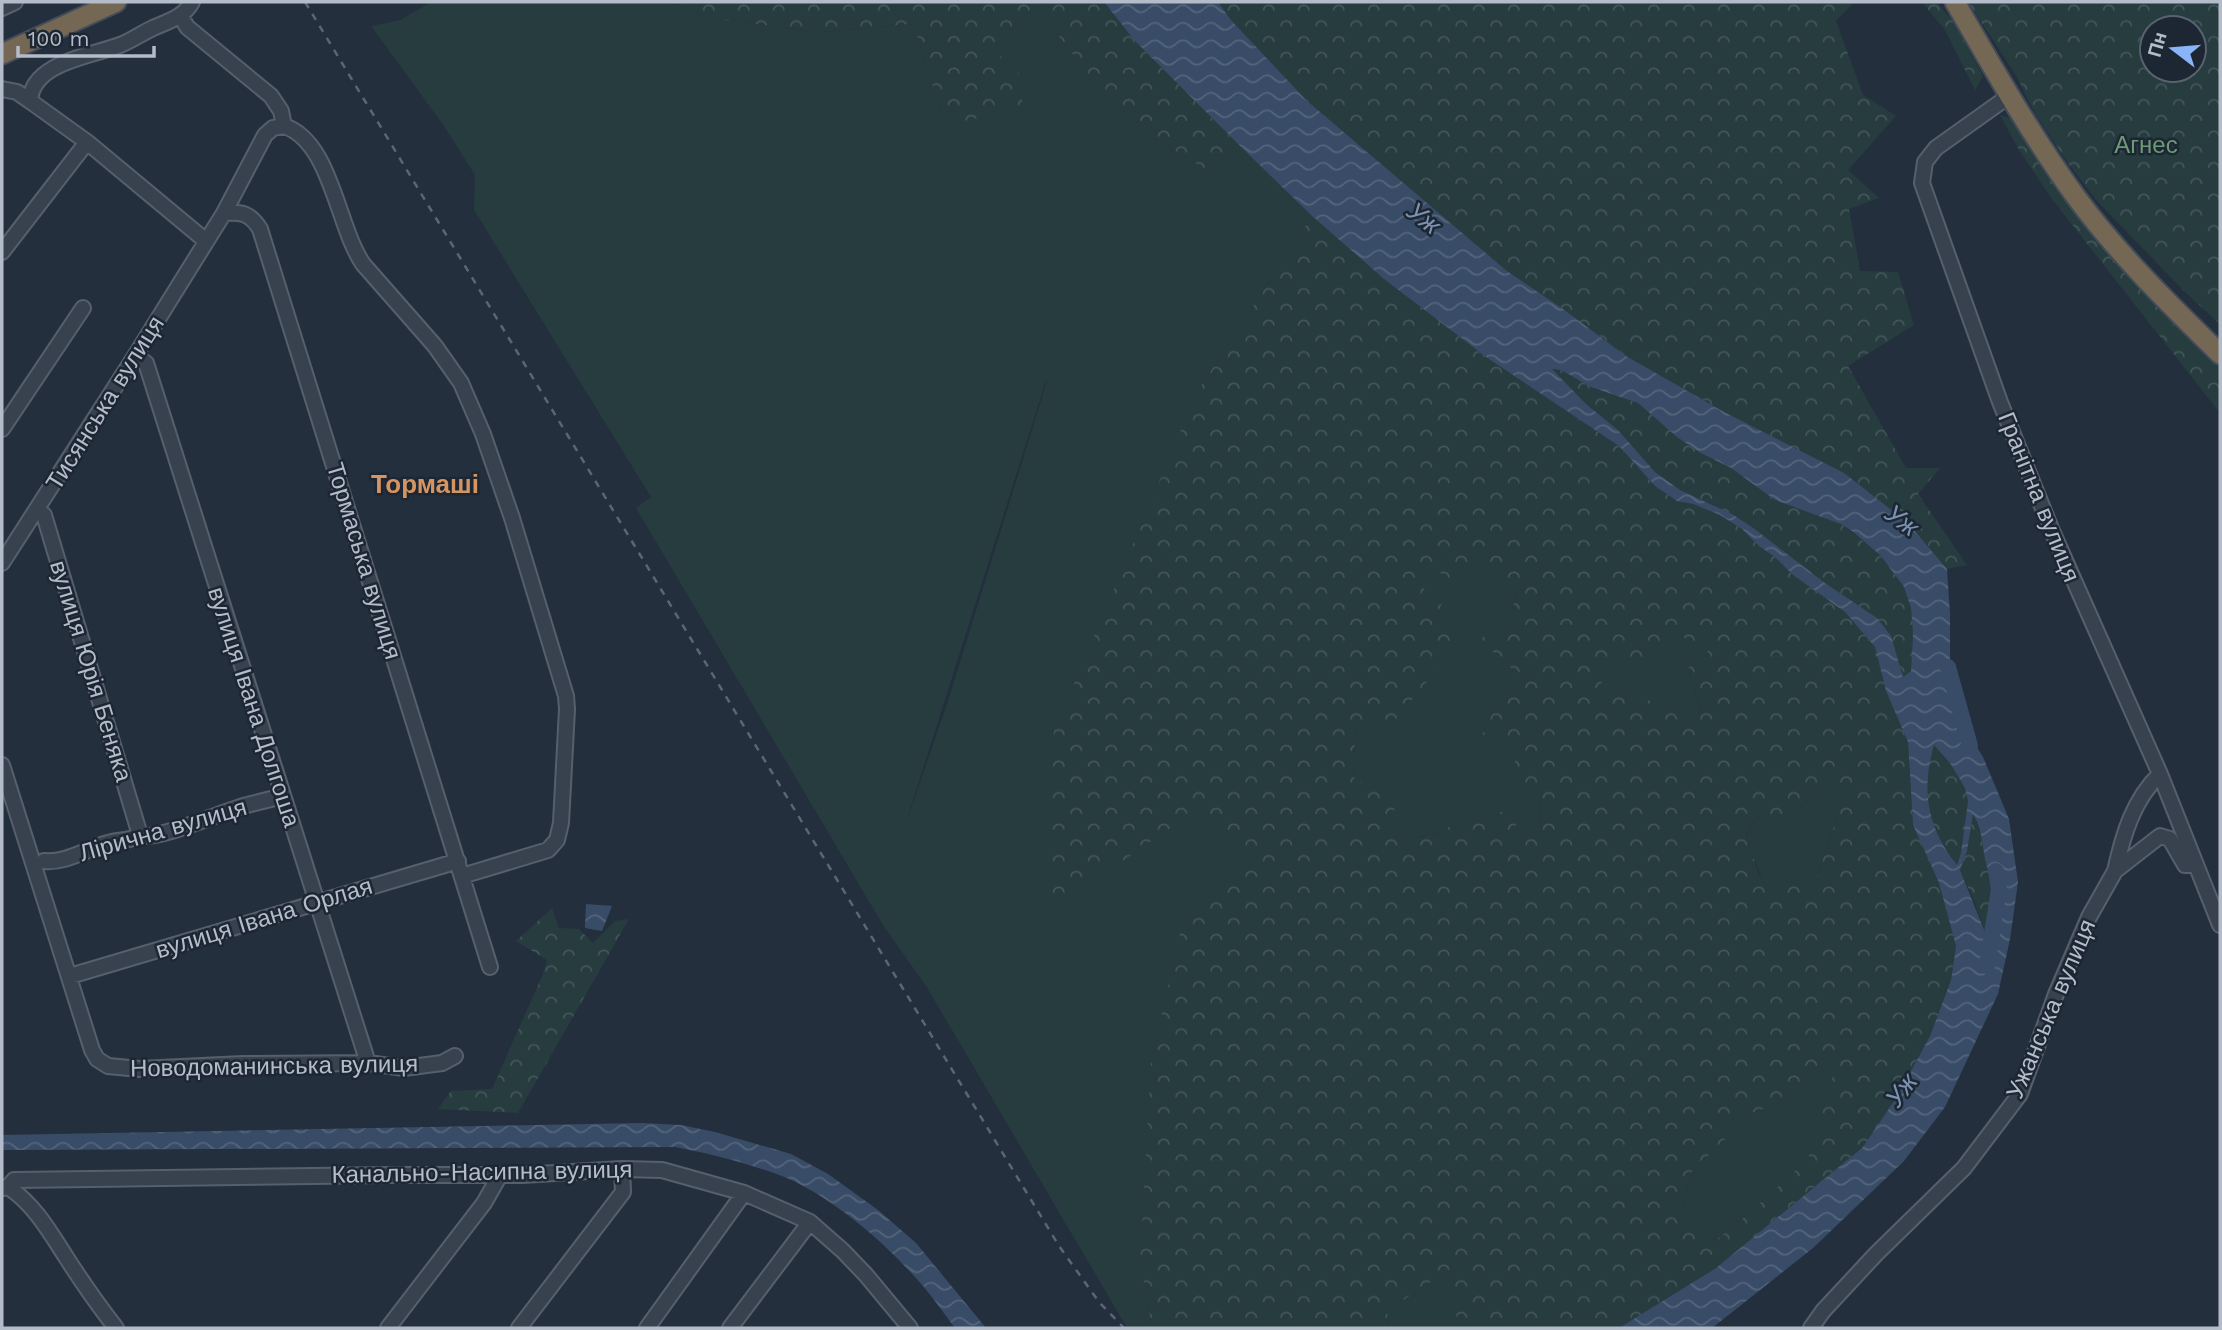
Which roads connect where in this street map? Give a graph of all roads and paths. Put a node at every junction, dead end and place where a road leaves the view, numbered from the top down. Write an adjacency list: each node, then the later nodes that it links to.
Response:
1 (15, 2): 5 (street)
2 (116, 2): 7 (highway)
3 (192, 2): 6 (street)
4 (1955, 2): 9 (highway)
5 (2, 8)
6 (181, 16): 10 (street); 11 (street)
7 (2, 54)
8 (2, 89): 10 (street)
9 (2010, 96): 17 (highway); 23 (street, Гранітна вулиця)
10 (30, 101): 12 (street)
11 (284, 126): 13 (street); 30 (street)
12 (87, 142): 14 (street); 15 (street)
13 (224, 213): 14 (street); 26 (street, Тормаська вулиця)
14 (206, 241): 18 (street, Тисянська вулиця)
15 (2, 252)
16 (83, 308): 19 (street)
17 (2220, 354)
18 (135, 356): 20 (street, Тисянська вулиця); 24 (street, вулиця Івана Долгоша)
19 (2, 429)
20 (37, 510): 21 (street, Тисянська вулиця); 25 (street, вулиця Юрія Беняка)
21 (2, 563)
22 (2, 765): 34 (street)
23 (2160, 774): 28 (street, Гранітна вулиця); 29 (street, Ужанська вулиця)
24 (283, 796): 25 (street, Лірична вулиця); 31 (street, вулиця Івана Долгоша)
25 (140, 835): 27 (street, Лірична вулиця)
26 (458, 860): 30 (street, Тормаська вулиця); 31 (street, вулиця Івана Орлая)
27 (44, 862)
28 (2195, 865): 29 (street, Ужанська вулиця); 32 (street, Гранітна вулиця)
29 (2115, 871): 48 (street, Ужанська вулиця)
30 (462, 876): 33 (street, Тормаська вулиця)
31 (316, 902): 34 (street, вулиця Івана Орлая); 36 (street, вулиця Івана Долгоша)
32 (2220, 925)
33 (490, 967)
34 (70, 976): 36 (street, Новодоманинська вулиця)
35 (455, 1056): 36 (street, Новодоманинська вулиця)
36 (368, 1063)
37 (622, 1169): 38 (street, Канально-Насипна вулиця); 40 (street, Канально-Насипна вулиця); 44 (street)
38 (500, 1175): 39 (street, Канально-Насипна вулиця); 43 (street)
39 (5, 1188): 42 (street)
40 (744, 1193): 41 (street, Канально-Насипна вулиця); 45 (street)
41 (810, 1222): 46 (street); 47 (street, Канально-Насипна вулиця)
42 (116, 1328)
43 (388, 1328)
44 (519, 1328)
45 (647, 1328)
46 (730, 1328)
47 (909, 1328)
48 (1811, 1328)

